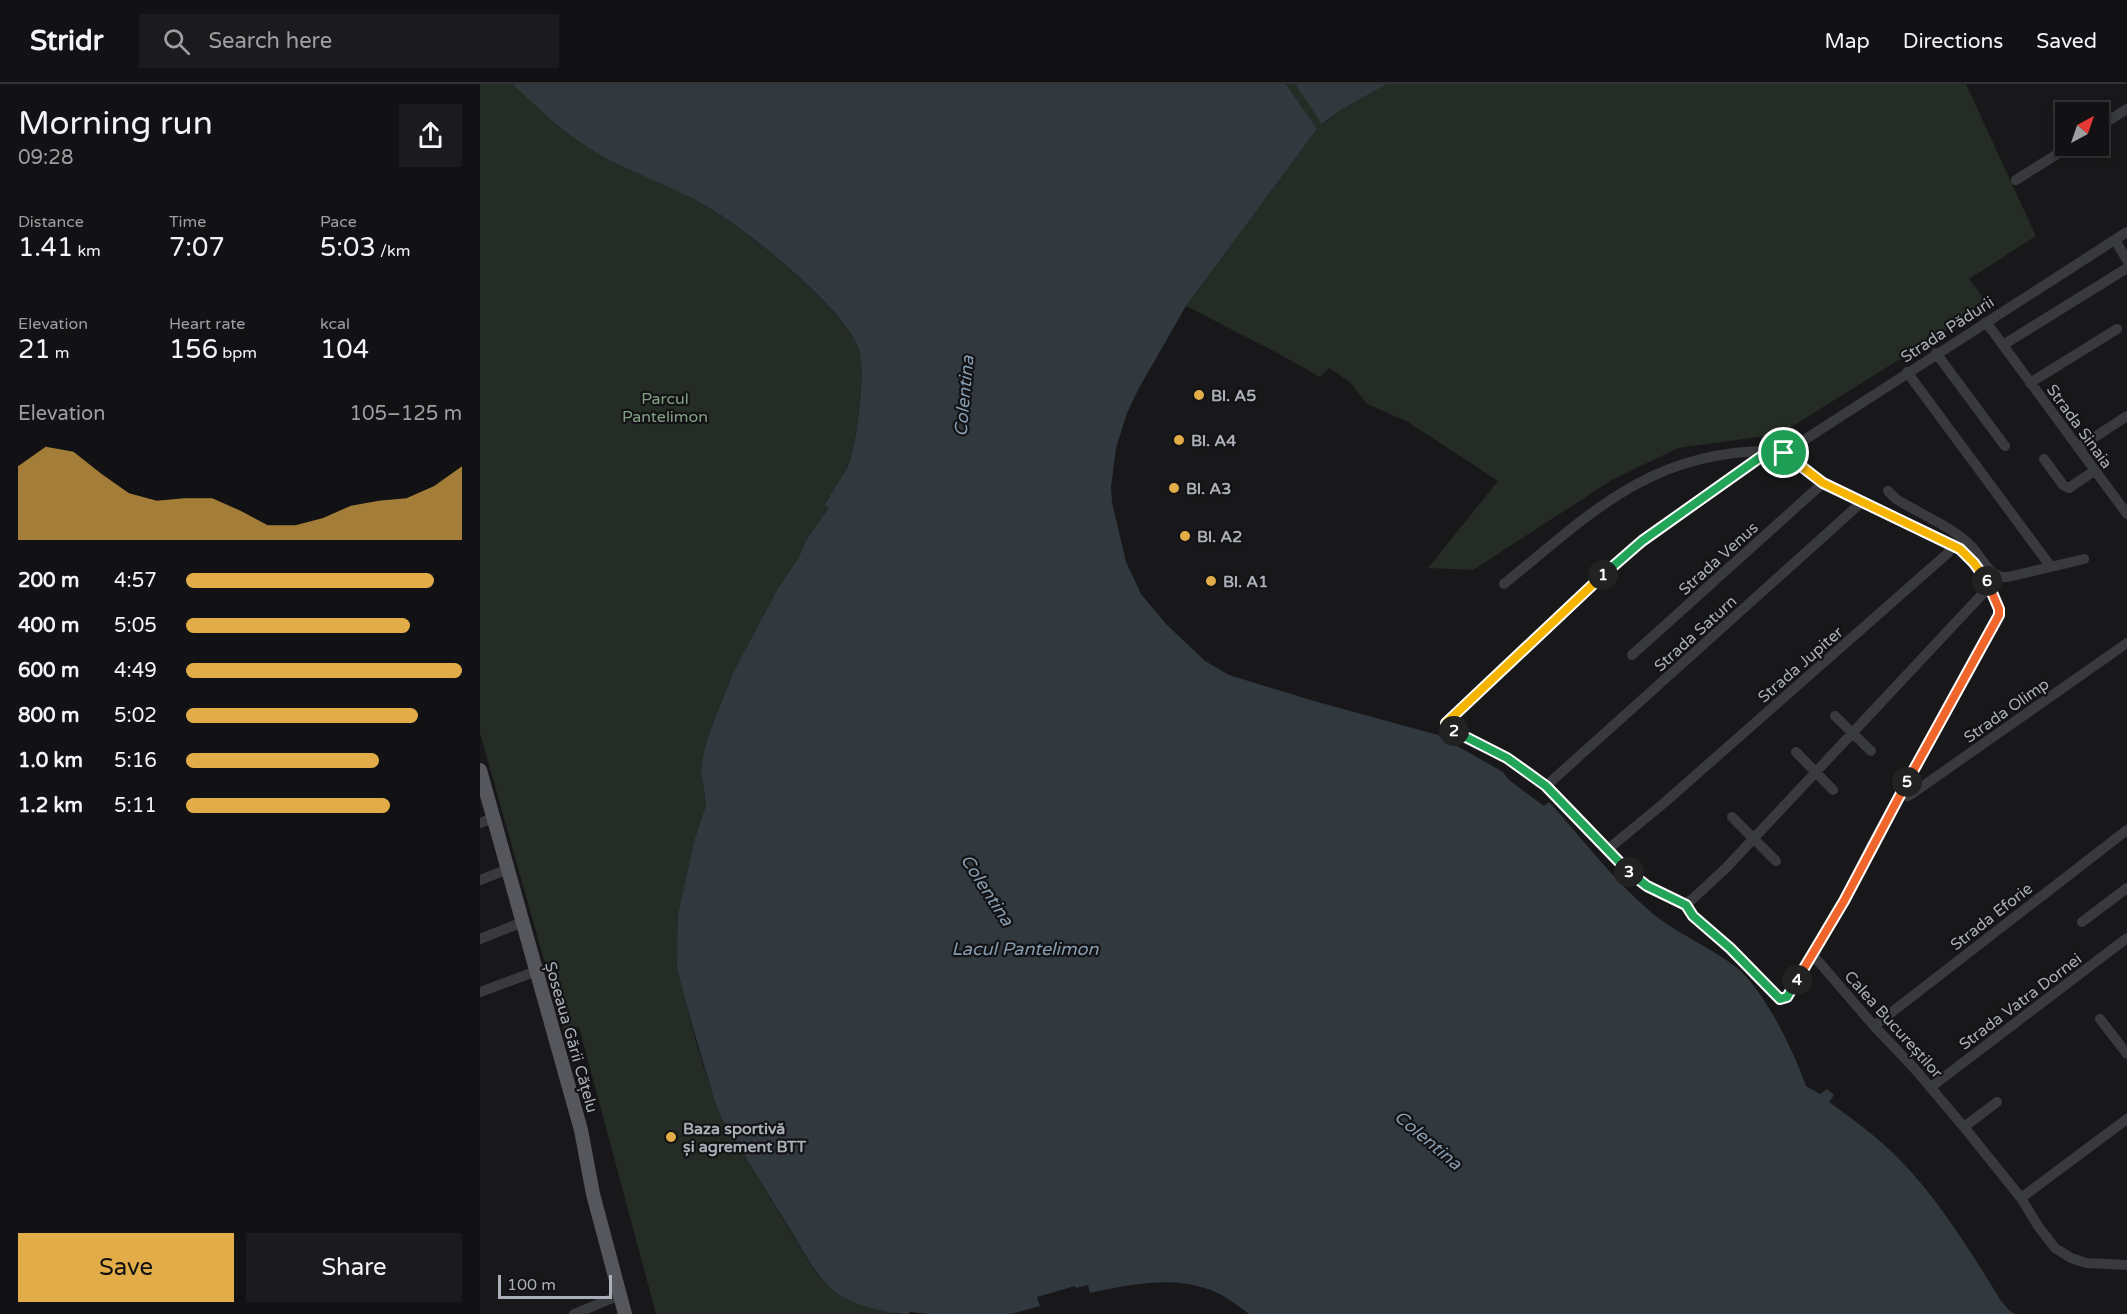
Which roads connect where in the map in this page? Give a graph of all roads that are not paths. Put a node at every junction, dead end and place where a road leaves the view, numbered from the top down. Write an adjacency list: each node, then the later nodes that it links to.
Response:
1 (2127, 109): 2 (street)
2 (2109, 120)
3 (2055, 155): 4 (street)
4 (2016, 180)
5 (2127, 232): 6 (street, Strada Pădurii)
6 (2115, 240): 7 (street); 9 (street, Strada Pădurii)
7 (2127, 260)
8 (2127, 268): 11 (street)
9 (1986, 322): 11 (street, Strada Sinaia); 12 (street, Strada Pădurii)
10 (2117, 329): 14 (street, Strada Sinaia)
11 (2003, 345): 14 (street, Strada Sinaia)
12 (1936, 353): 13 (street, Strada Pădurii); 16 (street)
13 (1907, 372): 18 (street, Strada Pădurii); 27 (street)
14 (2030, 383): 17 (street, Strada Sinaia)
15 (2127, 416): 17 (street)
16 (2005, 446)
17 (2078, 448): 20 (street, Strada Sinaia)
18 (1777, 450): 21 (street); 28 (street, Strada Pădurii); 38 (street)
19 (2044, 459): 20 (street)
20 (2094, 471): 24 (street, Strada Sinaia)
21 (1823, 483): 23 (street); 31 (street, Strada Venus)
22 (1888, 491): 27 (street)
23 (1863, 501): 25 (street); 38 (street, Strada Saturn)
24 (2127, 514)
25 (1953, 544): 29 (street); 46 (street, Strada Jupiter)
26 (2084, 559): 27 (street)
27 (2051, 567)
28 (1504, 584)
29 (1989, 587): 33 (street); 40 (street)
30 (2127, 643): 40 (street, Strada Olimp)
31 (1632, 655)
32 (1836, 716): 33 (street)
33 (1853, 733): 34 (street); 37 (street)
34 (1871, 751)
35 (1796, 752): 37 (street)
36 (480, 770): 42 (main road, Șoseaua Gării Cățelu)
37 (1816, 772): 39 (street); 45 (street)
38 (1546, 786): 46 (street)
39 (1833, 790)
40 (1900, 795): 56 (street)
41 (1732, 817): 45 (street)
42 (494, 818): 43 (street); 48 (main road, Șoseaua Gării Cățelu)
43 (480, 823)
44 (2127, 830): 60 (street, Strada Eforie)
45 (1754, 839): 47 (street); 51 (street)
46 (1607, 850): 51 (street)
47 (1776, 861)
48 (508, 869): 49 (street); 52 (main road, Șoseaua Gării Cățelu)
49 (480, 880)
50 (2127, 888): 53 (street)
51 (1686, 905): 56 (street)
52 (523, 922): 55 (street); 57 (main road, Șoseaua Gării Cățelu)
53 (2082, 922)
54 (2127, 938): 62 (street, Strada Vatra Dornei)
55 (480, 939)
56 (1812, 954): 60 (street, Calea Bucureștilor)
57 (537, 971): 58 (street); 68 (main road, Șoseaua Gării Cățelu)
58 (480, 992)
59 (2100, 1019): 61 (street)
60 (1874, 1026): 62 (street, Calea Bucureștilor)
61 (2127, 1054)
62 (1930, 1087): 65 (street, Calea Bucureștilor)
63 (1997, 1102): 65 (street)
64 (2127, 1119): 66 (street)
65 (1964, 1127): 66 (street, Calea Bucureștilor)
66 (2021, 1198): 67 (street, Calea Bucureștilor)
67 (2124, 1263)
68 (620, 1295): 69 (street); 70 (main road, Șoseaua Gării Cățelu)
69 (574, 1314)
70 (625, 1314)

